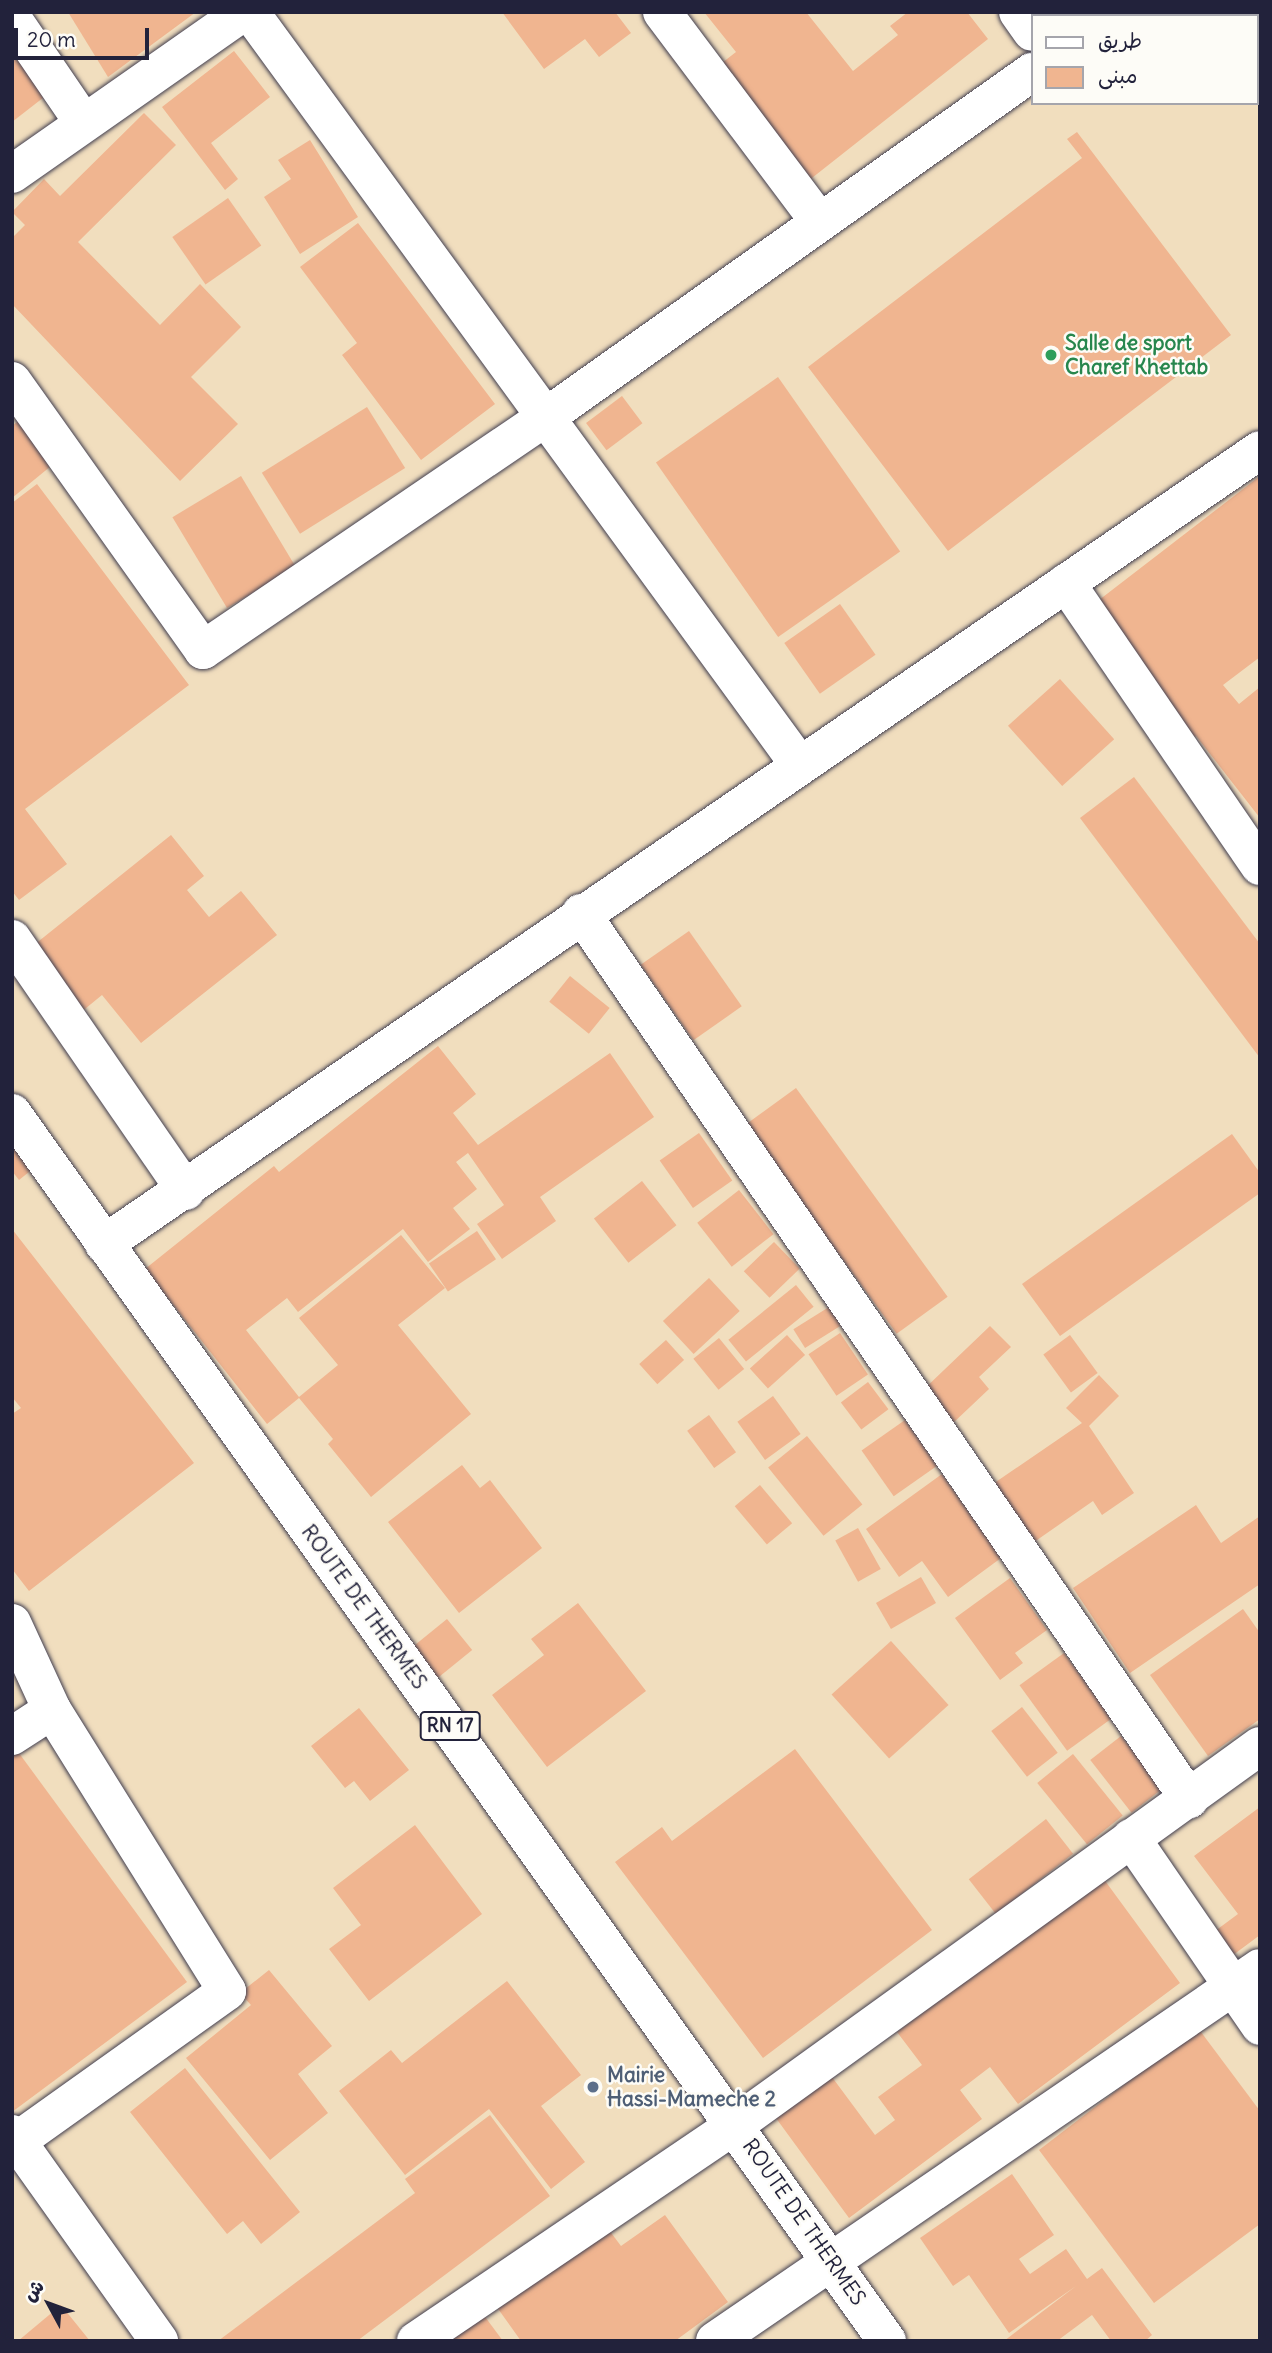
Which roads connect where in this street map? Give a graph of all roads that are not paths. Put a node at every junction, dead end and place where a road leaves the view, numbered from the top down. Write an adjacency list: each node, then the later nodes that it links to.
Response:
1 (243, 12): 8 (street)
2 (250, 12): 12 (street)
3 (662, 12): 10 (street)
4 (1018, 12): 6 (street)
5 (12, 18): 8 (street)
6 (1030, 29)
7 (1030, 73): 10 (street)
8 (83, 122): 9 (street)
9 (12, 174)
10 (819, 221): 12 (street)
11 (12, 381): 12 (street)
12 (543, 419): 15 (street)
13 (1260, 450): 14 (street)
14 (1066, 583): 15 (street); 16 (street)
15 (798, 763): 17 (street)
16 (1260, 866)
17 (581, 913): 20 (street); 26 (street)
18 (12, 939): 20 (street)
19 (12, 1112): 21 (street, ROUTE DE THERMES / RN 17)
20 (186, 1191): 21 (street)
21 (104, 1244): 30 (street, ROUTE DE THERMES / RN 17)
22 (12, 1623): 23 (street)
23 (52, 1710): 24 (street); 31 (street)
24 (12, 1736)
25 (1260, 1746): 26 (street)
26 (1189, 1799): 27 (street)
27 (1131, 1838): 28 (street); 30 (street)
28 (1246, 1977): 29 (street); 32 (street)
29 (1260, 2026)
30 (736, 2124): 32 (street, ROUTE DE THERMES / RN 17); 34 (street)
31 (15, 2137): 33 (street)
32 (830, 2260): 35 (street); 36 (street, ROUTE DE THERMES / RN 17)
33 (159, 2341)
34 (416, 2341)
35 (715, 2341)
36 (887, 2341)

